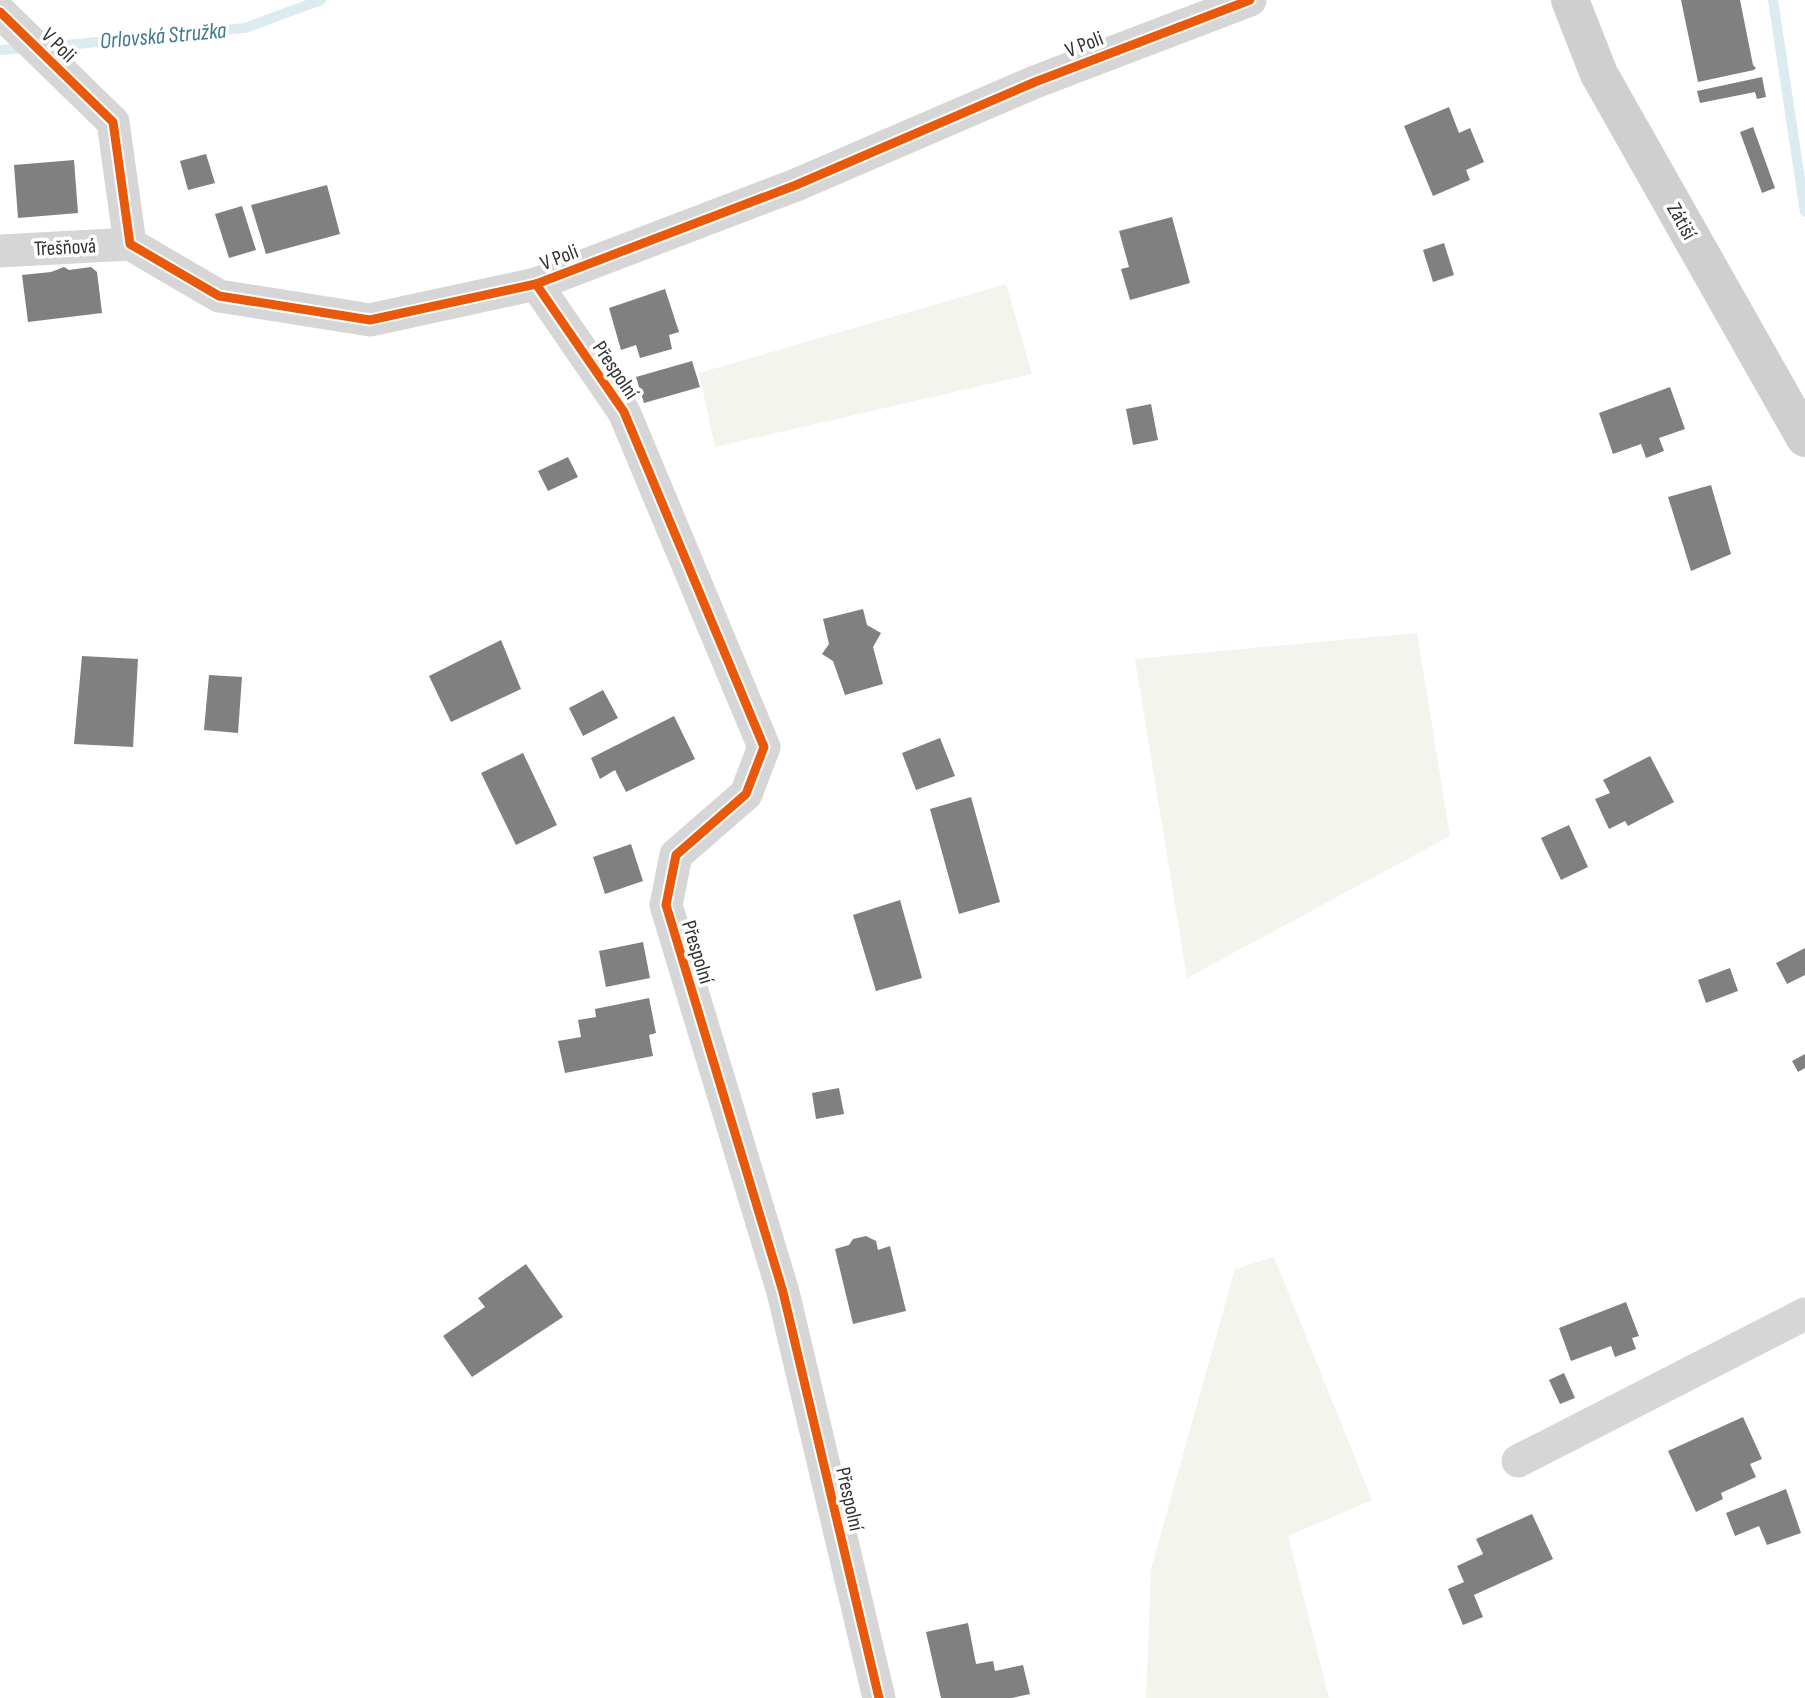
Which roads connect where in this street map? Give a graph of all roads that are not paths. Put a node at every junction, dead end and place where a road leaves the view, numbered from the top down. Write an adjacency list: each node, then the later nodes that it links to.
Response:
1 (1250, 0): 6 (street, V Poli)
2 (1570, 0): 7 (street, Zátiší)
3 (0, 12): 4 (street, V Poli)
4 (130, 244): 5 (street, Třešňová); 6 (street, V Poli)
5 (0, 251)
6 (536, 284): 10 (street, Přespolní)
7 (1805, 438)
8 (1805, 1314): 9 (street)
9 (1518, 1461)
10 (879, 1698)

